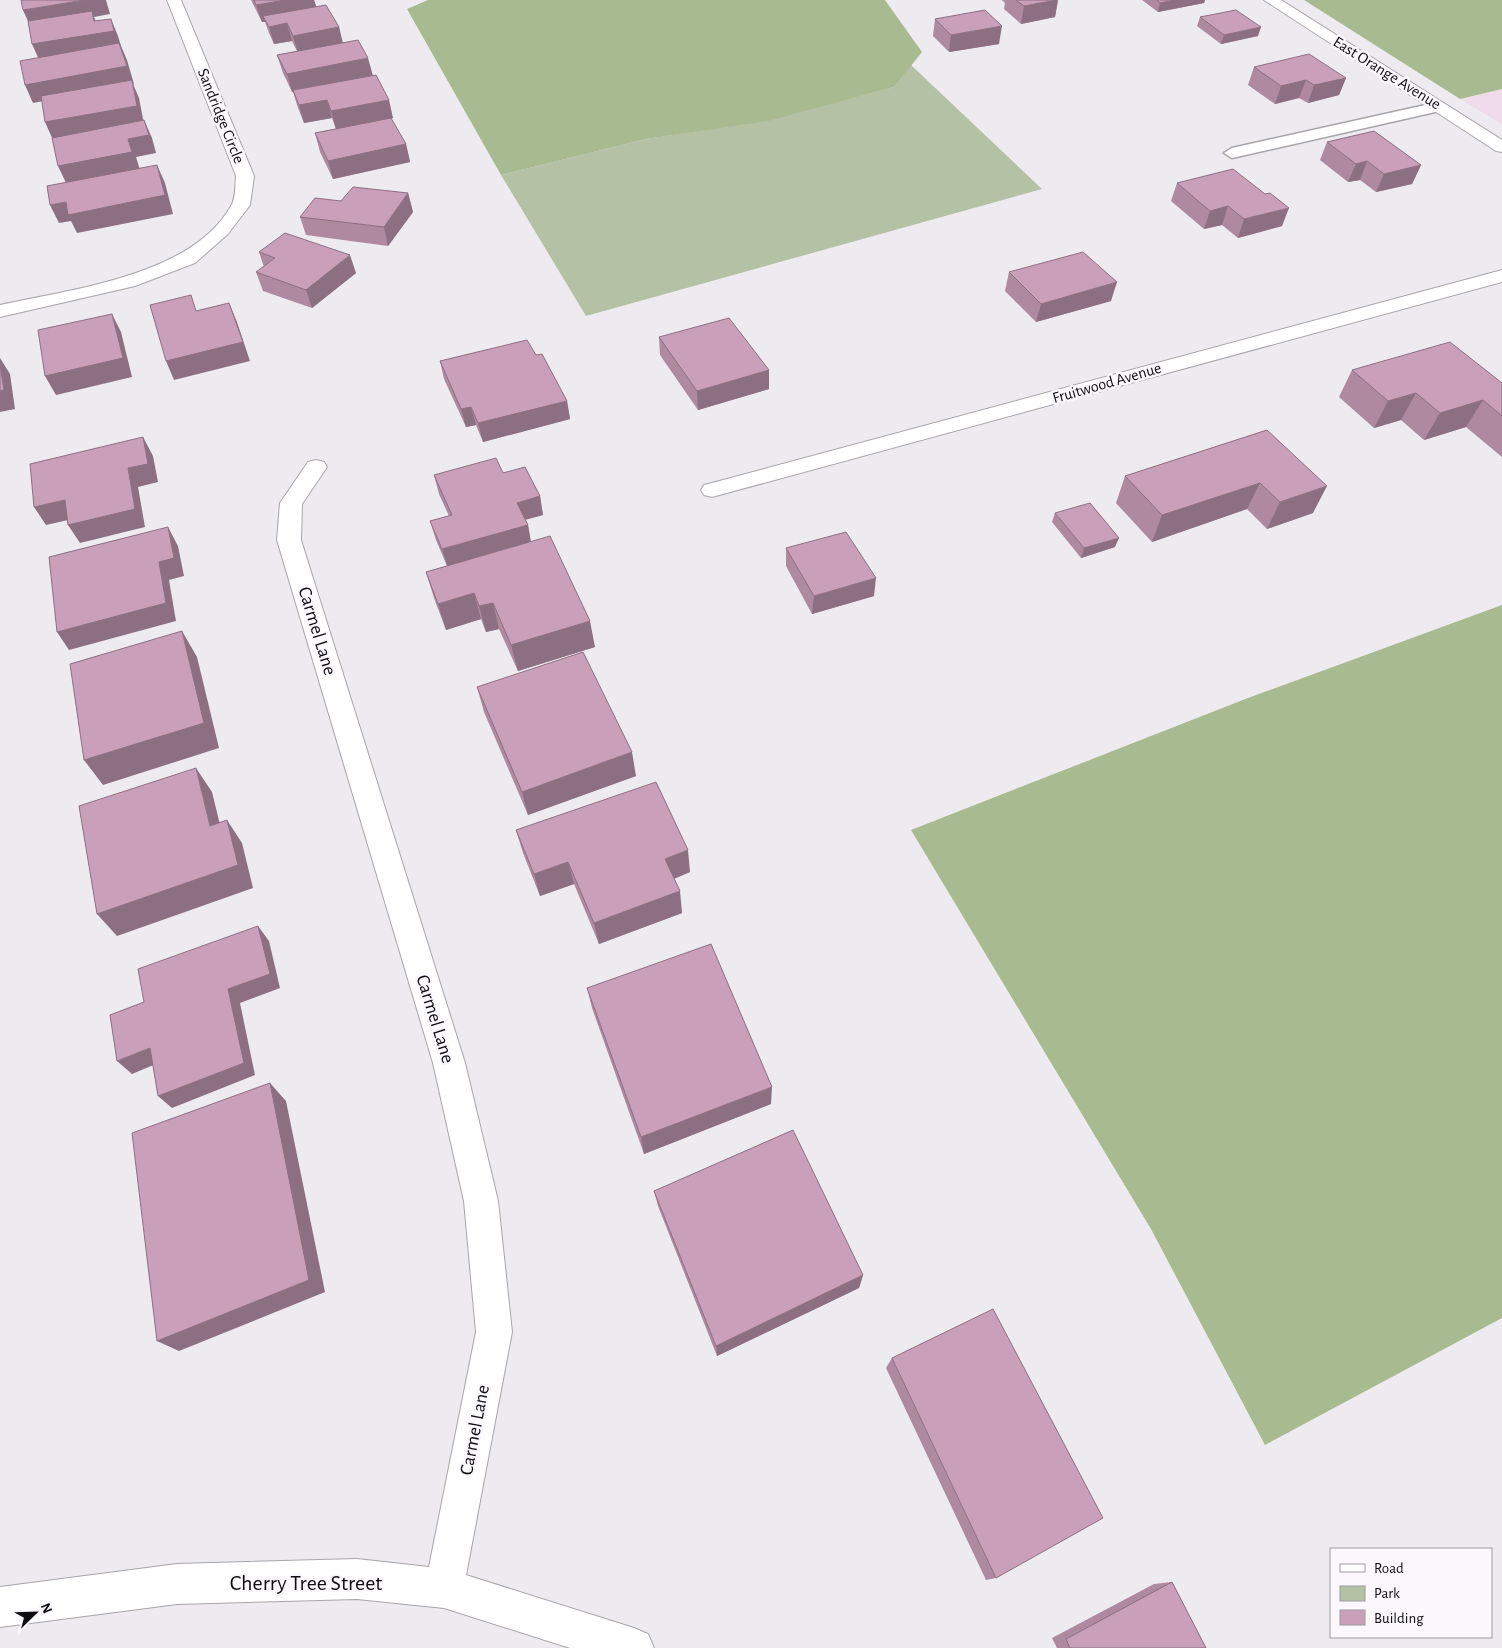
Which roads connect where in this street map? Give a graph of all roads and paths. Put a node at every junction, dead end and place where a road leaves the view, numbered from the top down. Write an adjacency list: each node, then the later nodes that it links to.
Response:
1 (174, 0): 7 (street, Sandridge Circle)
2 (1271, 0): 3 (street, East Orange Avenue)
3 (1440, 107): 4 (street, East Orange Avenue); 5 (lane)
4 (1502, 146)
5 (1232, 153)
6 (1502, 276): 9 (street, Fruitwood Avenue)
7 (0, 311)
8 (316, 468): 10 (street, Carmel Lane)
9 (712, 490)
10 (444, 1588): 11 (street, Cherry Tree Street); 12 (street, Cherry Tree Street)
11 (0, 1607)
12 (634, 1648)

